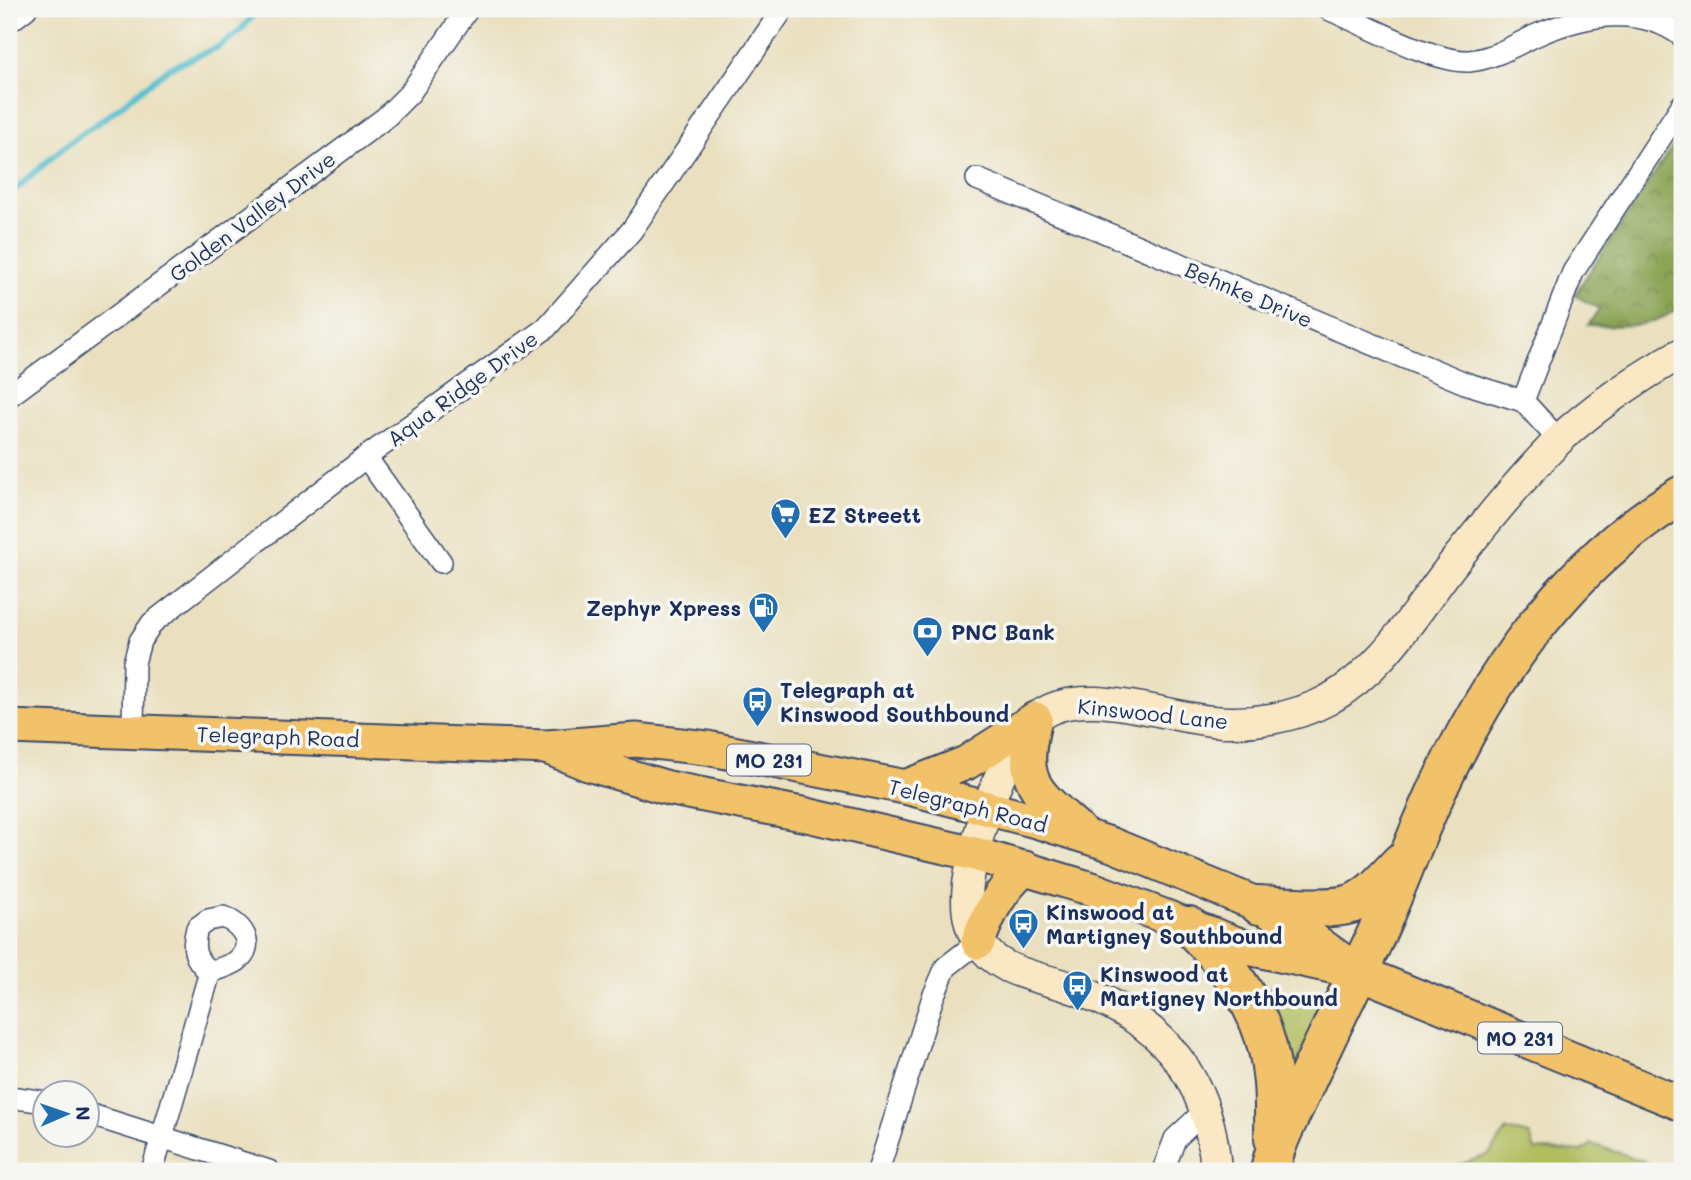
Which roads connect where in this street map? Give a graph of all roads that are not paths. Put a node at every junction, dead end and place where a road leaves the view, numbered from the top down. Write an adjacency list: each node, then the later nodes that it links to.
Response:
1 (26, 9): 6 (street)
2 (468, 9): 11 (street, Golden Valley Drive)
3 (783, 9): 14 (street, Aqua Ridge Drive)
4 (1328, 9): 5 (street)
5 (1373, 18): 7 (street)
6 (9, 22)
7 (1682, 36)
8 (1682, 105): 12 (street)
9 (977, 179): 12 (street, Behnke Drive)
10 (1682, 353): 13 (street, Kinswood Lane)
11 (9, 396)
12 (1523, 401): 13 (street)
13 (1559, 440): 17 (street, Kinswood Lane)
14 (366, 457): 16 (street); 19 (street, Aqua Ridge Drive)
15 (1682, 495): 24 (highway)
16 (441, 562)
17 (1035, 719): 21 (main road); 22 (street, Kinswood Lane); 23 (main road)
18 (9, 727): 19 (main road, Telegraph Road / MO 231)
19 (133, 730): 20 (main road, Telegraph Road / MO 231)
20 (547, 747): 21 (main road, Telegraph Road / MO 231); 25 (main road, Telegraph Road / MO 231)
21 (905, 788): 22 (main road, Telegraph Road / MO 231)
22 (988, 808): 23 (main road, Telegraph Road / MO 231); 25 (street, Kinswood Lane)
23 (1085, 836): 27 (main road, Telegraph Road / MO 231)
24 (1410, 853): 27 (highway); 31 (highway)
25 (975, 854): 26 (main road, Telegraph Road / MO 231); 29 (street, Kinswood Lane)
26 (1025, 868): 28 (main road, Telegraph Road / MO 231); 29 (main road)
27 (1259, 905): 31 (main road, Telegraph Road / MO 231)
28 (1189, 926): 31 (main road, Telegraph Road / MO 231); 38 (highway)
29 (978, 942): 35 (street); 41 (street)
30 (210, 972): 37 (street)
31 (1358, 972): 34 (main road, Telegraph Road / MO 231); 38 (highway)
32 (9, 1097): 33 (street)
33 (32, 1100)
34 (1682, 1104)
35 (1205, 1111): 42 (street); 43 (street)
36 (102, 1119): 37 (street)
37 (162, 1138): 39 (street); 40 (street)
38 (1272, 1161)
39 (152, 1171)
40 (269, 1171)
41 (878, 1171)
42 (1163, 1171)
43 (1216, 1171)

